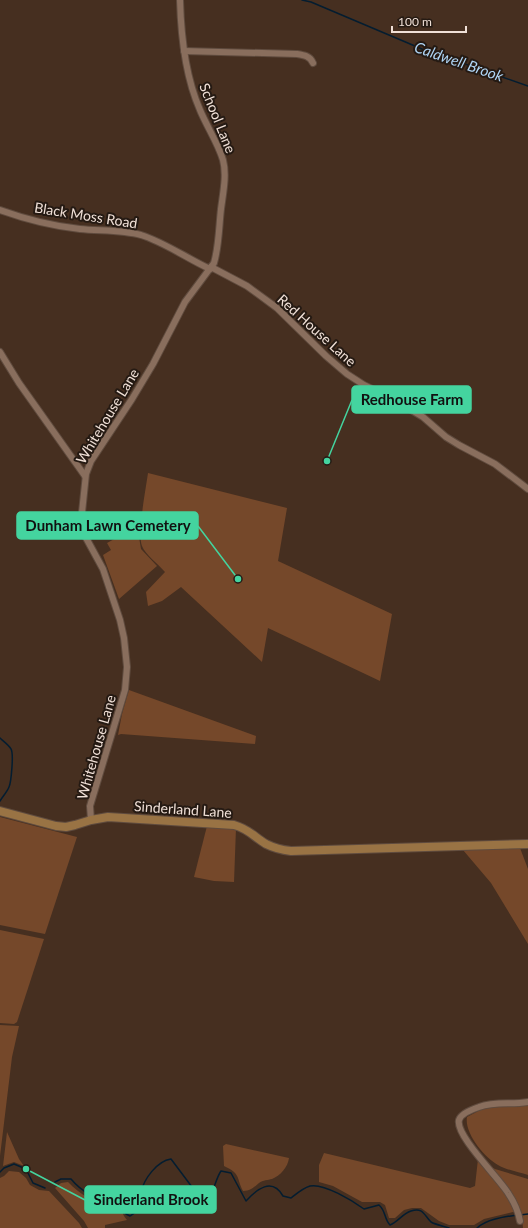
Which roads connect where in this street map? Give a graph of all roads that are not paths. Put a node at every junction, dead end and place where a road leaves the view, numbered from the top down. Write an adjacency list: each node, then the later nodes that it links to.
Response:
1 (180, 0): 2 (street, School Lane)
2 (184, 51): 3 (street); 5 (street, School Lane)
3 (313, 63)
4 (0, 210): 5 (street, Black Moss Road)
5 (210, 268): 7 (street, Whitehouse Lane); 8 (street, Red House Lane)
6 (0, 352): 7 (street)
7 (85, 476): 10 (street, Whitehouse Lane)
8 (528, 489)
9 (0, 811): 10 (street, Sinderland Lane)
10 (91, 820): 11 (street, Sinderland Lane)
11 (528, 844)
12 (528, 1102): 13 (street)
13 (520, 1221)

